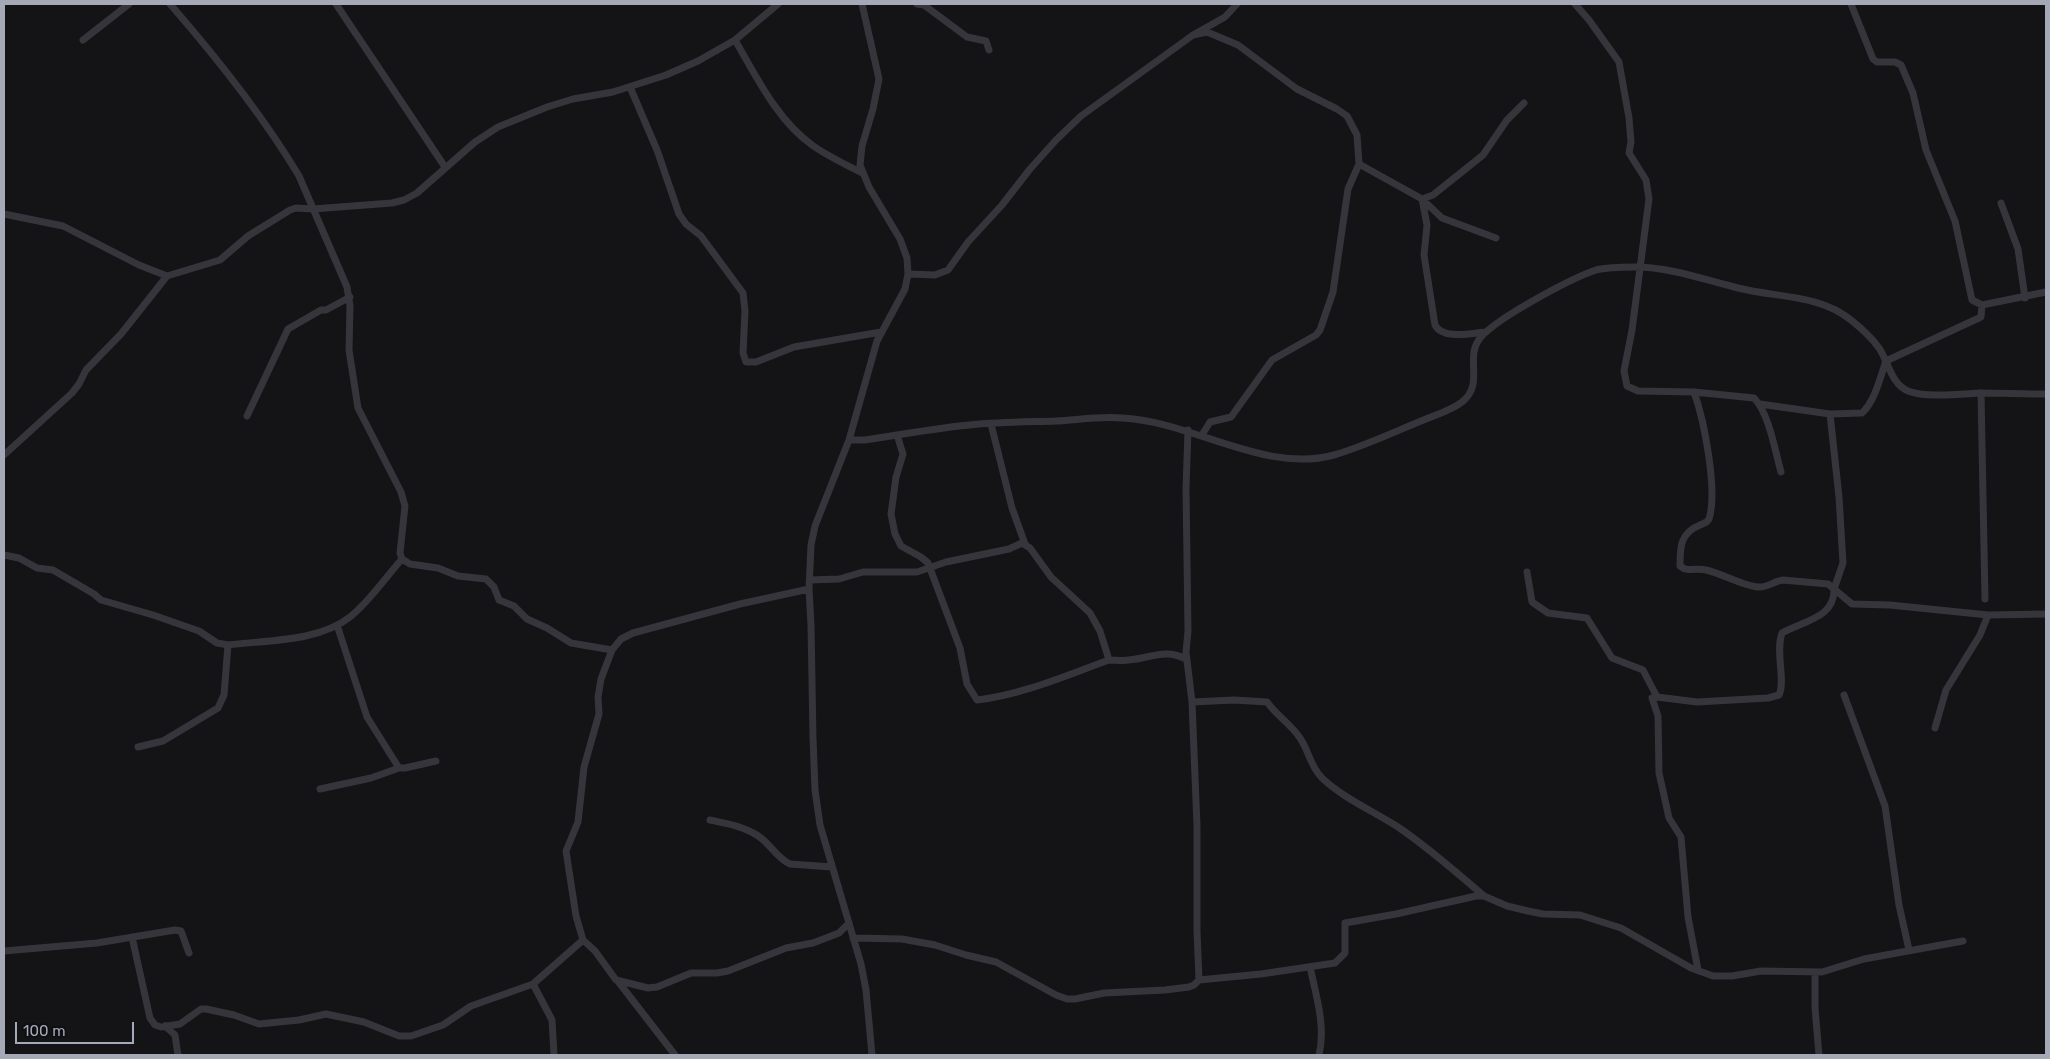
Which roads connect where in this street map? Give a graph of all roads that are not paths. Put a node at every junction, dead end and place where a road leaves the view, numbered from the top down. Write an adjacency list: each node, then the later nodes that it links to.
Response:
1 (128, 4): 11 (street)
2 (170, 4): 21 (street)
3 (336, 4): 17 (street)
4 (778, 4): 12 (street)
5 (862, 4): 18 (street)
6 (917, 4): 13 (street)
7 (1237, 4): 10 (street)
8 (1575, 4): 24 (street)
9 (1851, 4): 30 (street)
10 (1192, 35): 16 (street); 25 (street)
11 (83, 40)
12 (735, 40): 14 (street); 18 (street)
13 (989, 50)
14 (630, 87): 17 (street); 31 (street)
15 (1524, 103): 19 (street)
16 (1358, 164): 19 (street); 43 (street)
17 (445, 168): 21 (street)
18 (862, 173): 25 (street)
19 (1422, 199): 23 (street); 32 (street)
20 (2001, 203): 29 (street)
21 (313, 209): 26 (street); 28 (street)
22 (4, 214): 26 (street)
23 (1496, 238)
24 (1641, 267): 32 (street); 33 (street); 34 (street)
25 (908, 274): 31 (street)
26 (167, 276): 45 (street)
27 (2046, 292): 29 (street)
28 (350, 297): 39 (street); 49 (street)
29 (2025, 298): 30 (street)
30 (1982, 305): 33 (street)
31 (881, 332): 44 (street)
32 (1486, 332): 43 (street)
33 (1886, 361): 35 (street); 38 (street)
34 (1694, 392): 37 (street); 54 (street)
35 (1981, 393): 36 (street); 55 (street)
36 (2046, 394)
37 (1760, 404): 38 (street); 46 (street)
38 (1830, 414): 54 (street)
39 (247, 416)
40 (991, 424): 41 (street); 42 (street); 47 (street)
41 (1188, 430): 43 (street); 61 (street)
42 (897, 435): 44 (street); 50 (street)
43 (1202, 435)
44 (849, 440): 52 (street)
45 (4, 455)
46 (1781, 472)
47 (1025, 544): 50 (street); 62 (street)
48 (4, 554): 59 (street)
49 (402, 560): 58 (street); 60 (street)
50 (928, 568): 52 (street); 62 (street)
51 (1527, 572): 64 (street)
52 (810, 580): 53 (street)
53 (809, 589): 60 (street); 72 (street)
54 (1834, 589): 57 (street); 64 (street)
55 (1985, 600)
56 (2046, 614): 57 (street)
57 (1988, 615): 66 (street)
58 (337, 625): 59 (street); 69 (street)
59 (228, 644): 67 (street)
60 (612, 650): 77 (street)
61 (1186, 659): 62 (street); 65 (street)
62 (1109, 660)
63 (1844, 695): 80 (street)
64 (1657, 697): 83 (street)
65 (1192, 702): 73 (street); 86 (street)
66 (1935, 728)
67 (138, 746)
68 (436, 762): 69 (street)
69 (399, 768): 70 (street)
70 (320, 790)
71 (710, 820): 72 (street)
72 (832, 867): 74 (street)
73 (1484, 896): 82 (street); 83 (street)
74 (849, 923): 76 (street); 85 (street)
75 (132, 937): 79 (street); 81 (street); 88 (street)
76 (853, 938): 86 (street); 92 (street)
77 (583, 940): 85 (street); 87 (street)
78 (1963, 941): 80 (street)
79 (4, 950)
80 (1910, 950): 84 (street)
81 (189, 953)
82 (1310, 967): 86 (street); 93 (street)
83 (1698, 970): 84 (street)
84 (1815, 973): 94 (street)
85 (616, 980): 91 (street)
86 (1199, 980)
87 (533, 984): 88 (street); 90 (street)
88 (165, 1026): 89 (street)
89 (178, 1055)
90 (554, 1055)
91 (675, 1055)
92 (872, 1055)
93 (1319, 1055)
94 (1819, 1055)

